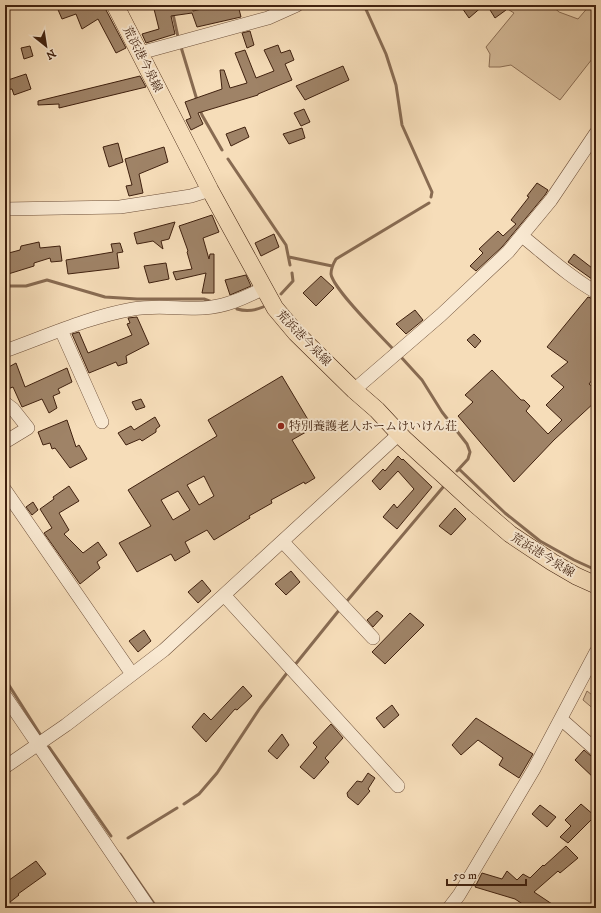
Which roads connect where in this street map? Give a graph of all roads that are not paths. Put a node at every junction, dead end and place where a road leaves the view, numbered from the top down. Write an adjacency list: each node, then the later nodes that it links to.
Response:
1 (115, 5): 3 (main road, 荒浜港今泉線)
2 (297, 5): 3 (street)
3 (140, 53): 5 (main road, 荒浜港今泉線)
4 (596, 133): 7 (street)
5 (210, 190): 6 (street); 8 (main road, 荒浜港今泉線)
6 (5, 209)
7 (522, 236): 9 (street); 12 (street)
8 (264, 288): 10 (street); 12 (main road, 荒浜港今泉線)
9 (596, 292)
10 (61, 330): 11 (street); 14 (street)
11 (5, 351)
12 (354, 390): 15 (main road, 荒浜港今泉線)
13 (5, 402): 16 (street)
14 (102, 422)
15 (399, 434): 18 (street); 19 (main road, 荒浜港今泉線)
16 (5, 442)
17 (5, 490): 23 (street)
18 (283, 542): 20 (street); 21 (street)
19 (596, 585)
20 (224, 595): 23 (street); 29 (street)
21 (374, 638)
22 (596, 652): 25 (street)
23 (132, 674): 26 (street)
24 (5, 696): 26 (street)
25 (560, 719): 27 (street); 31 (street)
26 (38, 745): 28 (street); 30 (street)
27 (596, 750)
28 (5, 767)
29 (398, 786)
30 (149, 908)
31 (449, 908)

